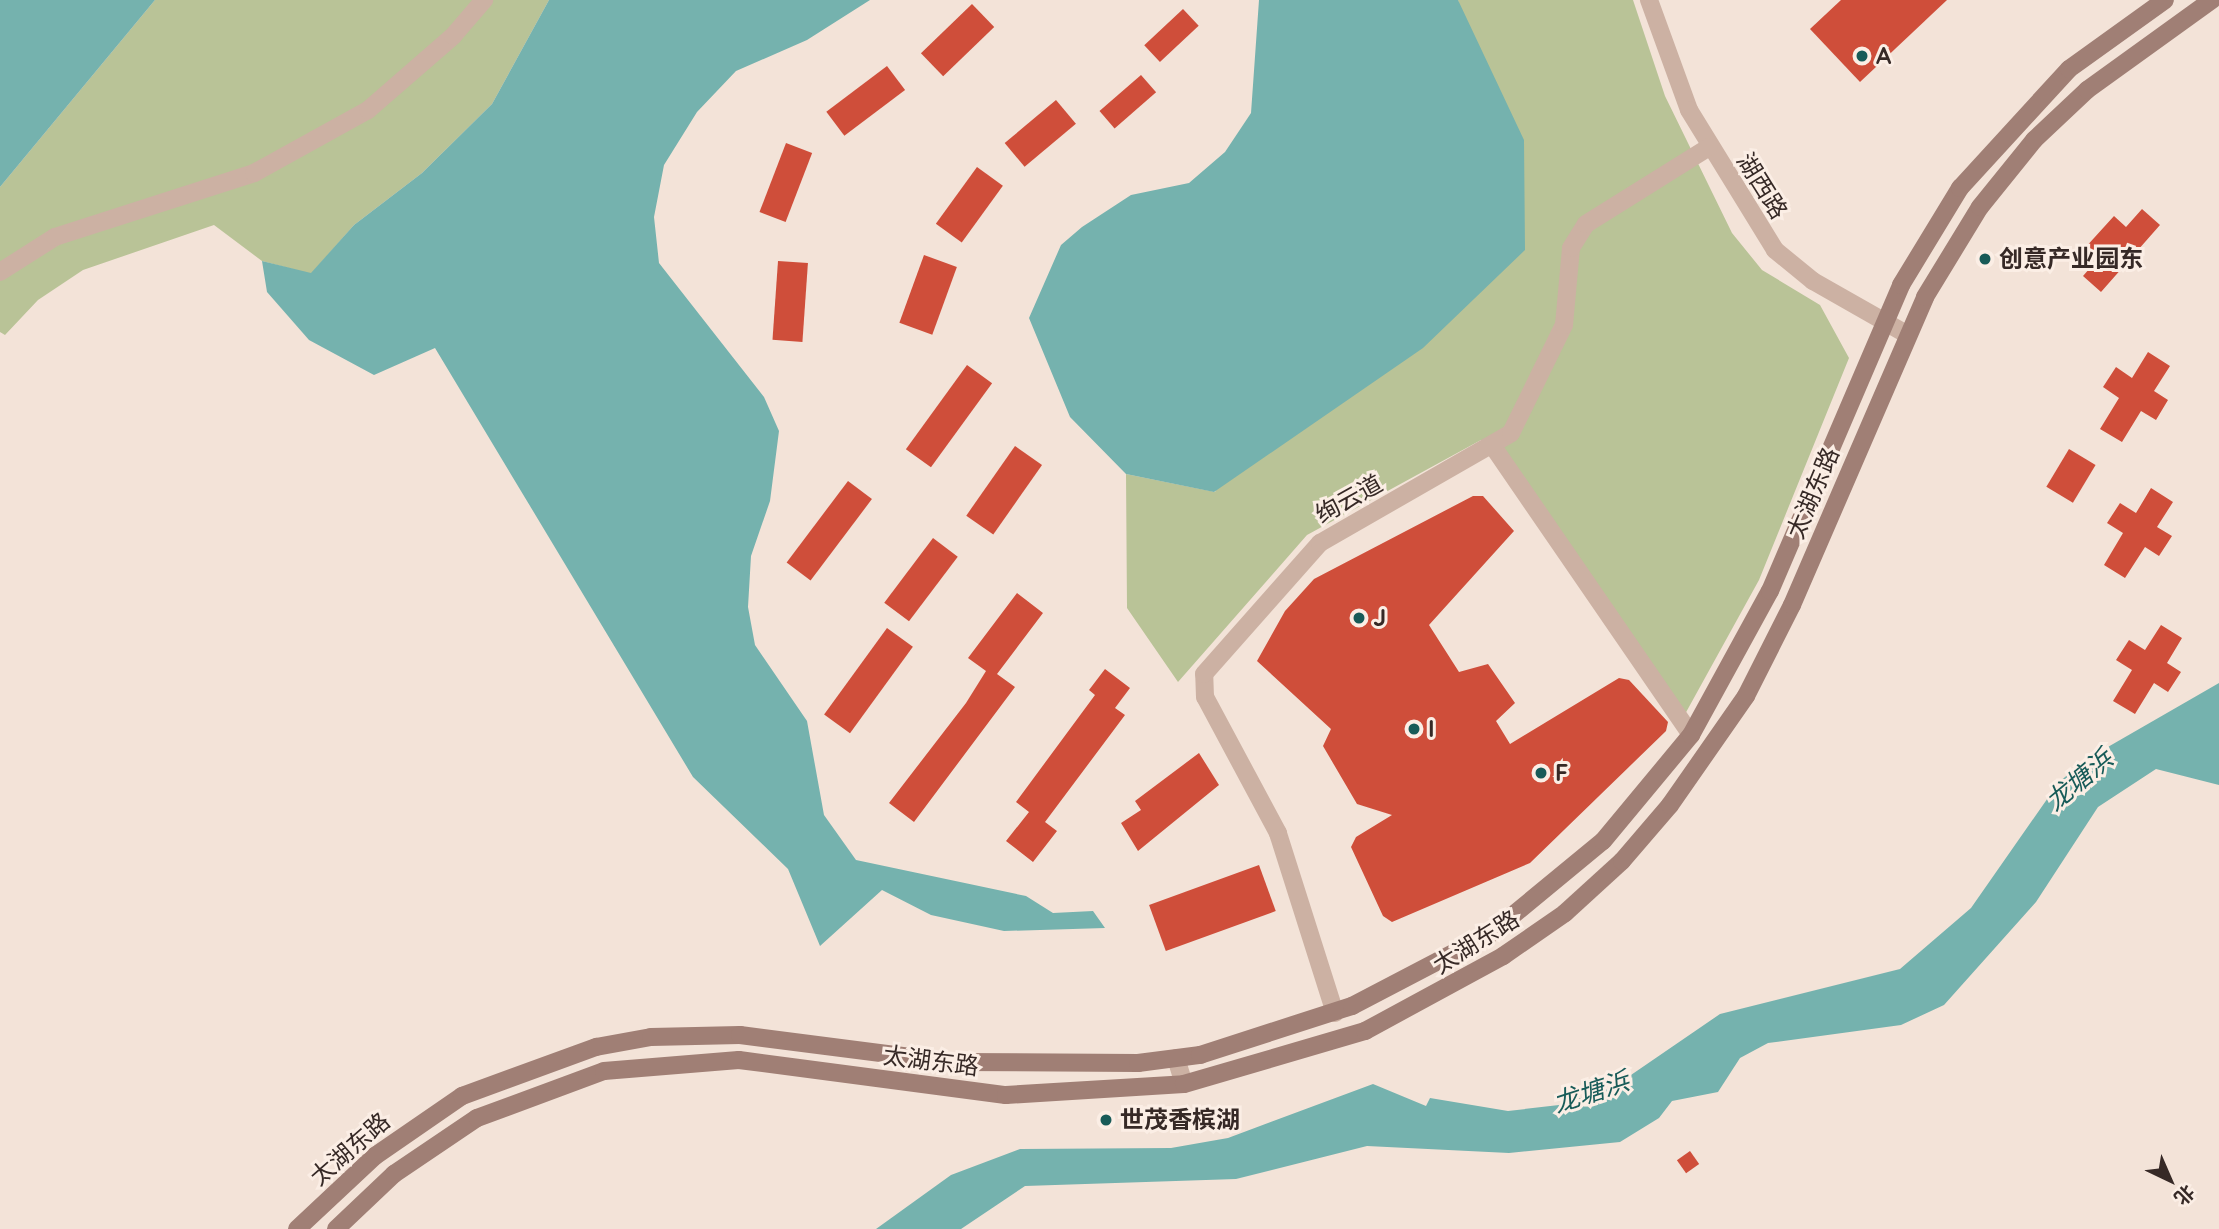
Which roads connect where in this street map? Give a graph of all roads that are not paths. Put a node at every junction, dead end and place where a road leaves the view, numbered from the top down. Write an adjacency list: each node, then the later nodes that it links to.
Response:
1 (484, 0): 6 (street)
2 (1649, 0): 5 (street, 湖西路)
3 (2165, 0): 7 (main road, 太湖东路)
4 (2212, 0): 8 (main road, 太湖东路)
5 (1709, 147): 7 (street, 湖西路); 9 (street, 绚云道)
6 (0, 272)
7 (1885, 322): 8 (street, 湖西路); 10 (main road, 太湖东路)
8 (1908, 335): 13 (main road, 太湖东路)
9 (1494, 448): 10 (street); 11 (street, 绚云道)
10 (1690, 735): 11 (main road, 太湖东路)
11 (1335, 1013): 12 (main road, 太湖东路)
12 (1176, 1058): 13 (street); 14 (main road, 太湖东路)
13 (1184, 1084): 15 (main road, 太湖东路)
14 (297, 1229)
15 (336, 1229)

